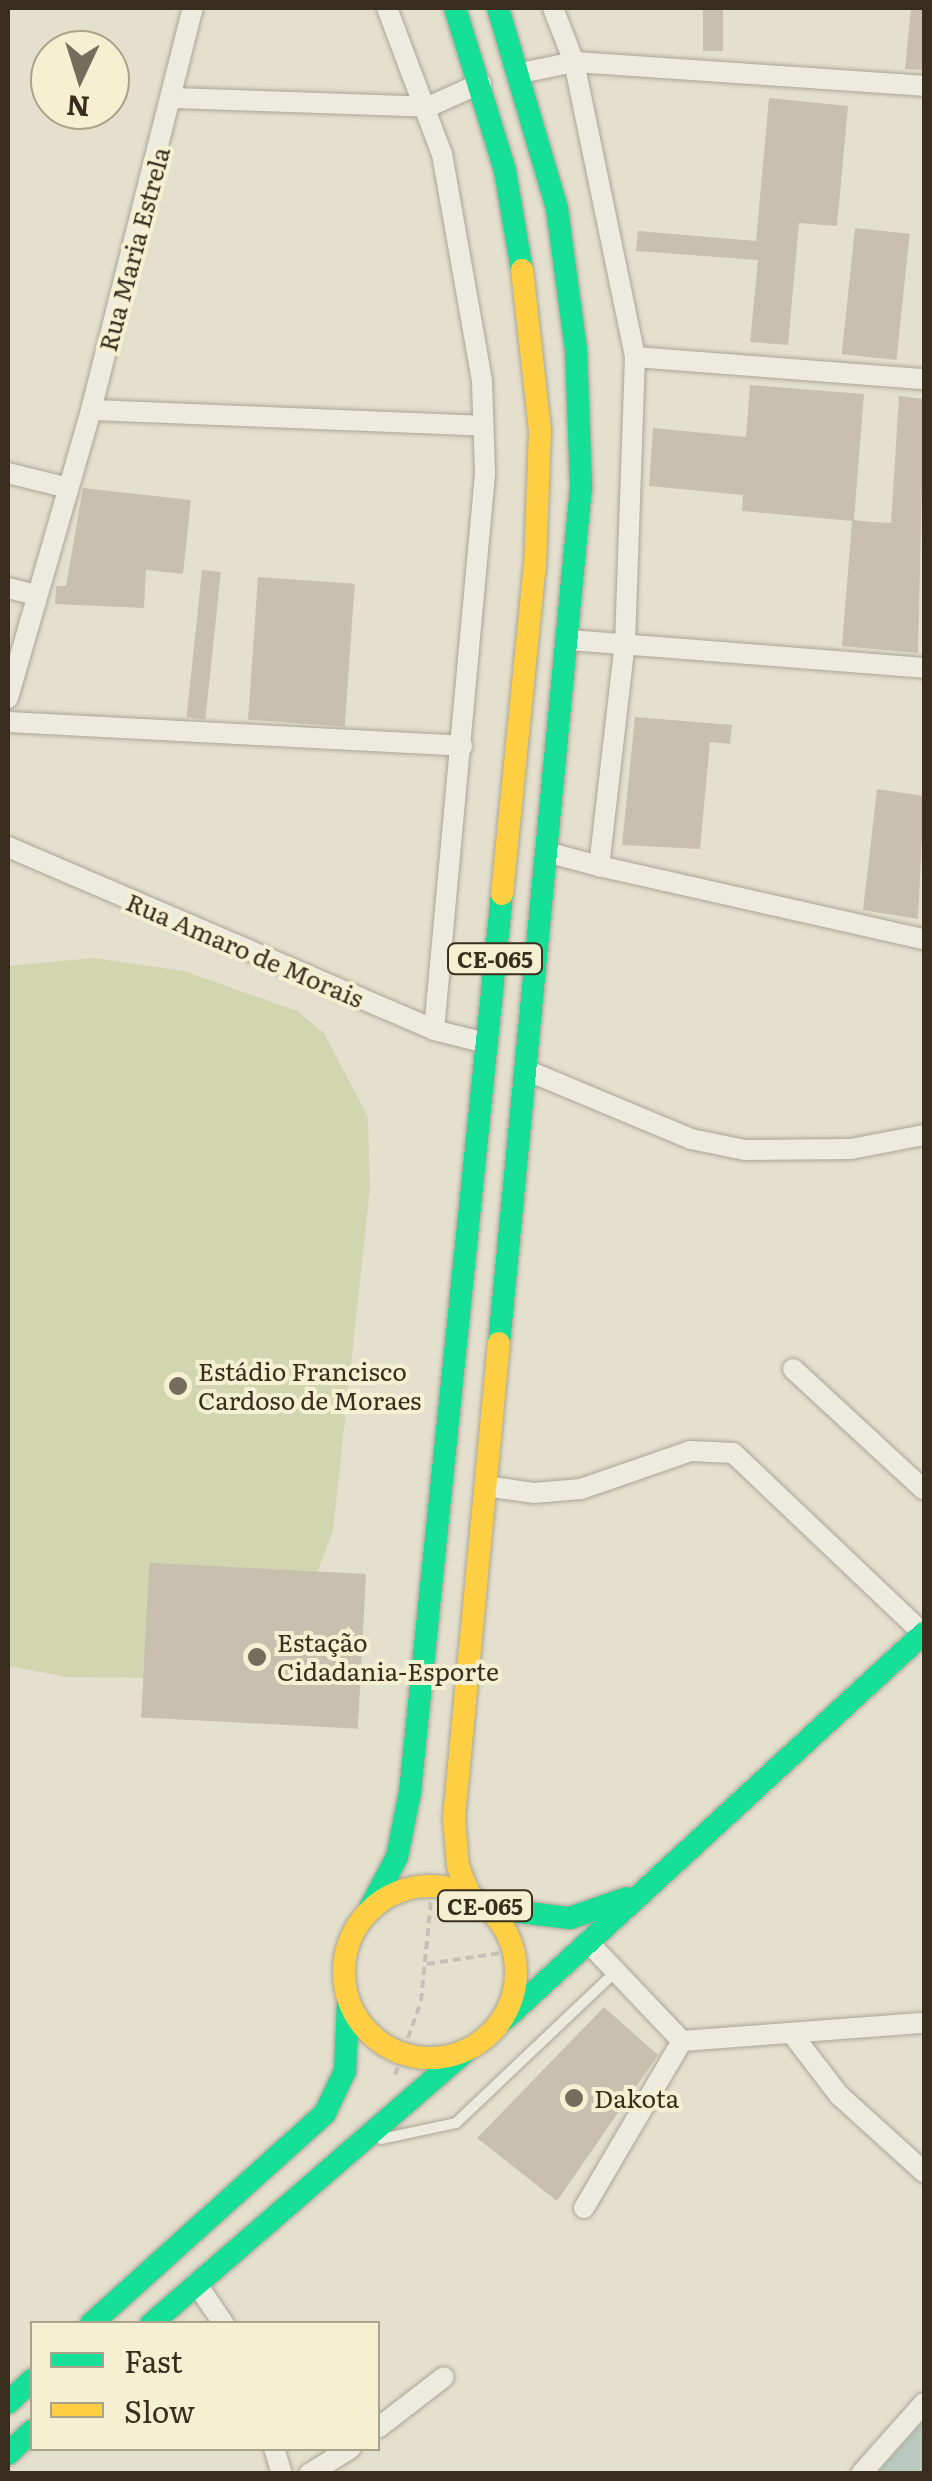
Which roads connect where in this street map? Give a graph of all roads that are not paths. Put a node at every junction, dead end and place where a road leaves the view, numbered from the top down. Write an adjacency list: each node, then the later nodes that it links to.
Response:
1 (193, 8): 10 (street, Rua Maria Estrela)
2 (387, 8): 11 (street)
3 (455, 8): 8 (main road, CE-065)
4 (498, 8): 7 (main road, CE-065)
5 (553, 8): 6 (street)
6 (574, 62): 7 (street); 9 (street); 12 (street)
7 (521, 73): 20 (main road, CE-065)
8 (480, 83): 11 (street); 31 (main road, CE-065)
9 (924, 86)
10 (174, 98): 11 (street); 14 (street, Rua Maria Estrela)
11 (428, 107): 15 (street)
12 (635, 357): 13 (street); 21 (street)
13 (924, 379)
14 (91, 410): 15 (street); 17 (street, Rua Maria Estrela)
15 (483, 426): 25 (street)
16 (8, 474): 17 (street)
17 (68, 488): 19 (street, Rua Maria Estrela)
18 (8, 588): 19 (street)
19 (36, 596): 23 (street, Rua Maria Estrela)
20 (570, 640): 21 (street); 27 (main road, CE-065)
21 (625, 642): 22 (street); 28 (street)
22 (924, 668)
23 (8, 698)
24 (8, 722): 25 (street)
25 (462, 746): 30 (street)
26 (8, 846): 30 (street, Rua Amaro de Morais)
27 (550, 853): 28 (street); 32 (main road, CE-065)
28 (599, 866): 29 (street)
29 (924, 940)
30 (434, 1030): 31 (street, Rua Amaro de Morais)
31 (486, 1043): 40 (main road, CE-065)
32 (526, 1070): 33 (street); 35 (main road, CE-065)
33 (924, 1136)
34 (793, 1368): 36 (street)
35 (485, 1486): 37 (street); 39 (main road, CE-065)
36 (924, 1490)
37 (924, 1634): 38 (main road)
38 (651, 1886): 39 (main road); 41 (main road)
39 (479, 1902): 40 (main road, CE-065); 44 (main road, CE-065)
40 (369, 1910): 43 (main road, CE-065)
41 (588, 1942): 42 (street); 44 (main road)
42 (614, 1974): 47 (street); 49 (lane)
43 (348, 2002): 48 (main road); 53 (main road, CE-065)
44 (504, 2019): 48 (main road)
45 (924, 2023): 46 (street)
46 (793, 2035): 47 (street); 50 (street)
47 (682, 2042): 51 (street)
48 (466, 2051): 49 (main road)
49 (360, 2140): 52 (main road)
50 (924, 2172)
51 (584, 2208)
52 (196, 2283): 54 (main road); 55 (street)
53 (94, 2321)
54 (154, 2321)
55 (222, 2321)
56 (444, 2377): 60 (street)
57 (30, 2382): 59 (main road)
58 (924, 2403): 65 (street)
59 (8, 2404)
60 (380, 2426)
61 (30, 2433): 62 (main road)
62 (8, 2454)
63 (343, 2460): 64 (street)
64 (309, 2474)
65 (861, 2474)

